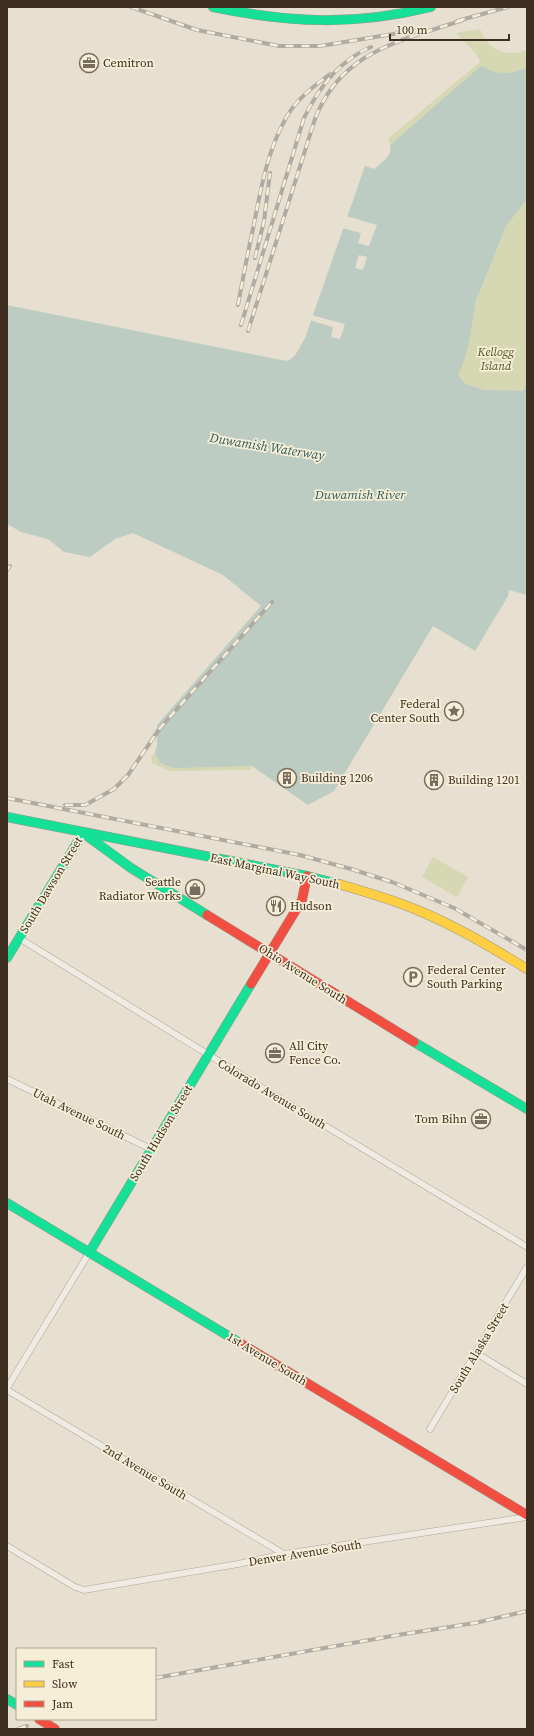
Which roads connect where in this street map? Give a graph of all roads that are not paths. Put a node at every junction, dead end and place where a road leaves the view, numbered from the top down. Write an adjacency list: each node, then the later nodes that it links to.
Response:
1 (213, 7): 2 (main road)
2 (431, 7)
3 (7, 817): 4 (main road, East Marginal Way South)
4 (83, 833): 5 (main road, East Marginal Way South); 6 (main road, South Dawson Street); 7 (main road, Ohio Avenue South)
5 (307, 876): 7 (main road, South Hudson Street); 9 (main road, East Marginal Way South)
6 (19, 938): 8 (main road, South Dawson Street); 10 (street, Colorado Avenue South)
7 (270, 954): 10 (main road, South Hudson Street); 12 (main road, Ohio Avenue South)
8 (7, 958)
9 (527, 969)
10 (208, 1055): 13 (main road, South Hudson Street); 15 (street, Colorado Avenue South)
11 (7, 1079): 13 (street, Utah Avenue South)
12 (527, 1109)
13 (151, 1149): 16 (main road, South Hudson Street)
14 (7, 1203): 16 (main road, 1st Avenue South)
15 (527, 1247)
16 (89, 1253): 20 (street, South Hudson Street); 22 (main road, 1st Avenue South)
17 (527, 1267): 18 (street, South Alaska Street)
18 (476, 1353): 19 (street); 21 (street, South Alaska Street)
19 (527, 1384)
20 (7, 1389): 24 (street, 2nd Avenue South)
21 (430, 1430)
22 (527, 1516): 24 (street, Denver Avenue South)
23 (7, 1546): 24 (street, Denver Avenue South)
24 (284, 1554)
25 (7, 1699): 26 (main road)
26 (16, 1704)
27 (41, 1720): 28 (main road)
28 (55, 1729)

